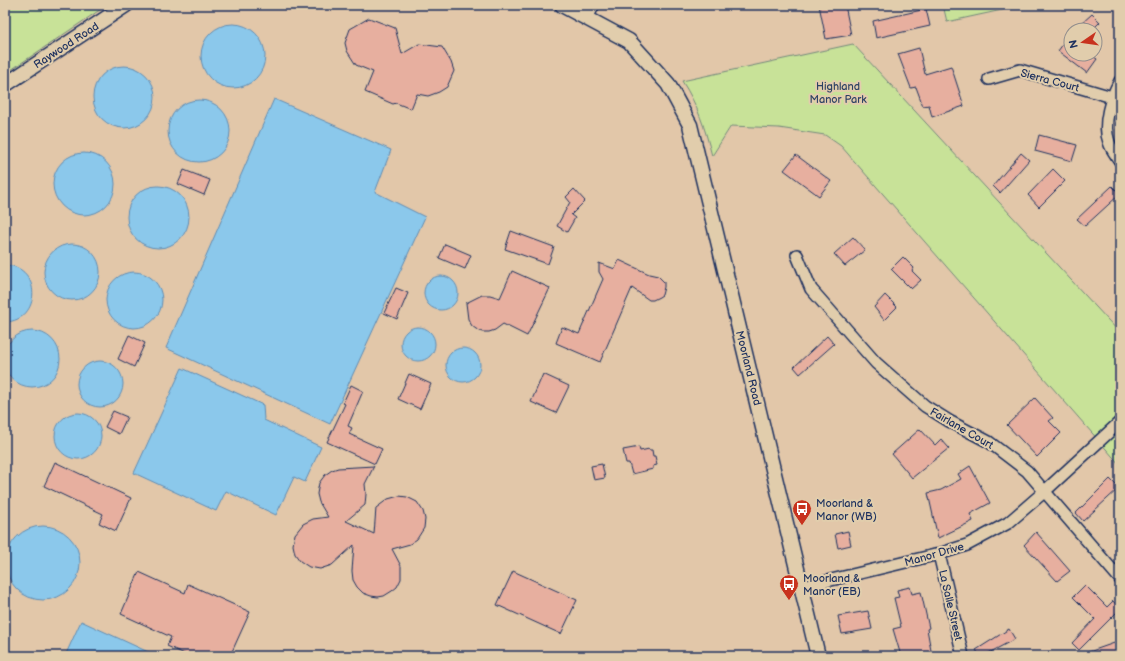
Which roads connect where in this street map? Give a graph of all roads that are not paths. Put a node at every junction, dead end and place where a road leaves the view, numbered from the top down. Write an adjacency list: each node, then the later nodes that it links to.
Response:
1 (126, 5): 6 (street, Raywood Road)
2 (562, 5): 3 (street)
3 (589, 11): 14 (street, Moorland Road)
4 (989, 79): 7 (street, Sierra Court)
5 (1120, 81): 7 (street)
6 (5, 84)
7 (1112, 97): 8 (street)
8 (1120, 162)
9 (797, 254): 11 (street, Fairlane Court)
10 (1120, 422): 11 (street, Manor Drive)
11 (1045, 491): 12 (street, Manor Drive); 13 (street, Fairlane Court)
12 (939, 554): 14 (street, Manor Drive); 16 (street, La Salle Street)
13 (1120, 579)
14 (802, 587): 15 (street, Moorland Road)
15 (818, 656)
16 (963, 656)

